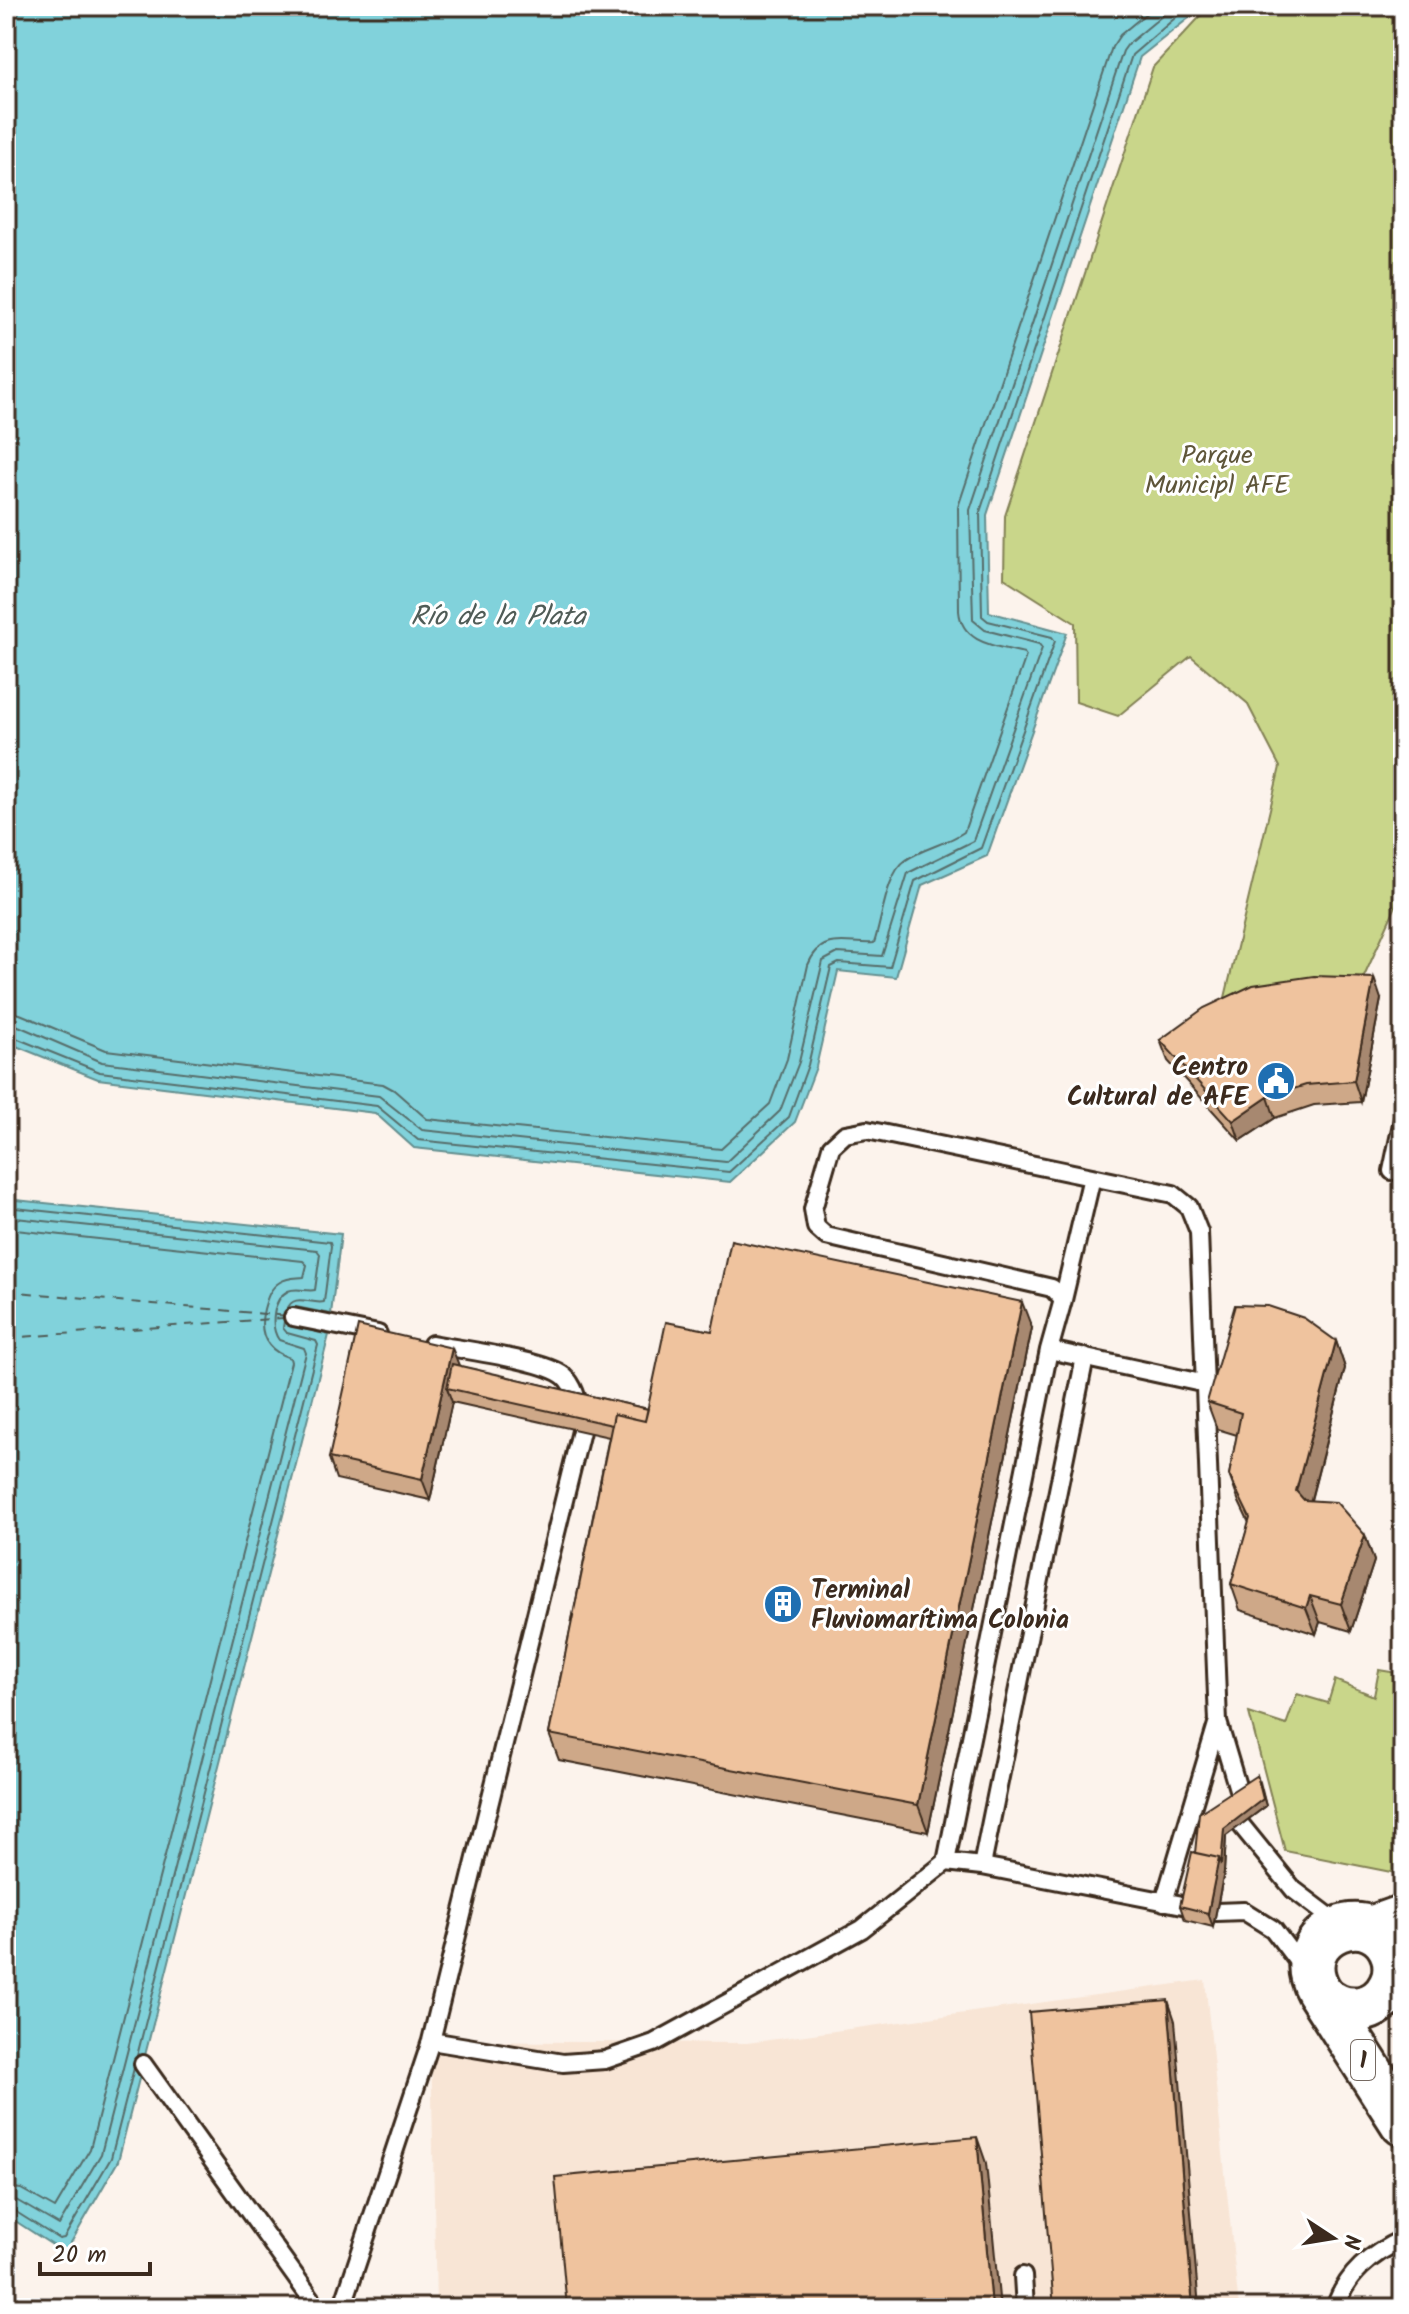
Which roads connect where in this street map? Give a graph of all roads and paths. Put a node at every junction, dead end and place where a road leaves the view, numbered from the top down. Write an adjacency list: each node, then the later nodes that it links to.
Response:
1 (1403, 1119): 2 (lane)
2 (1392, 1171)
3 (1092, 1177): 4 (lane); 4 (lane); 8 (lane)
4 (1063, 1300): 6 (lane)
5 (293, 1317): 9 (lane)
6 (1049, 1350): 7 (lane); 14 (lane)
7 (1085, 1357): 8 (lane); 15 (lane)
8 (1206, 1384): 11 (lane)
9 (578, 1406)
10 (581, 1431): 23 (lane)
11 (1218, 1722): 12 (lane); 16 (lane)
12 (1240, 1796)
13 (1241, 1825): 20 (lane)
14 (946, 1862): 15 (lane); 23 (lane)
15 (982, 1866): 16 (lane)
16 (1164, 1902): 17 (lane)
17 (1188, 1906)
18 (1216, 1912): 22 (lane)
19 (1403, 1912): 20 (street)
20 (1352, 1927): 21 (main road, 1); 22 (main road)
21 (1398, 1988): 22 (main road, 1)
22 (1319, 1992): 25 (main road, 1)
23 (431, 2041): 29 (lane)
24 (143, 2064): 28 (lane)
25 (1403, 2123)
26 (1403, 2239): 31 (lane)
27 (1023, 2276): 30 (lane)
28 (318, 2308)
29 (342, 2308)
30 (1025, 2308)
31 (1335, 2308)

